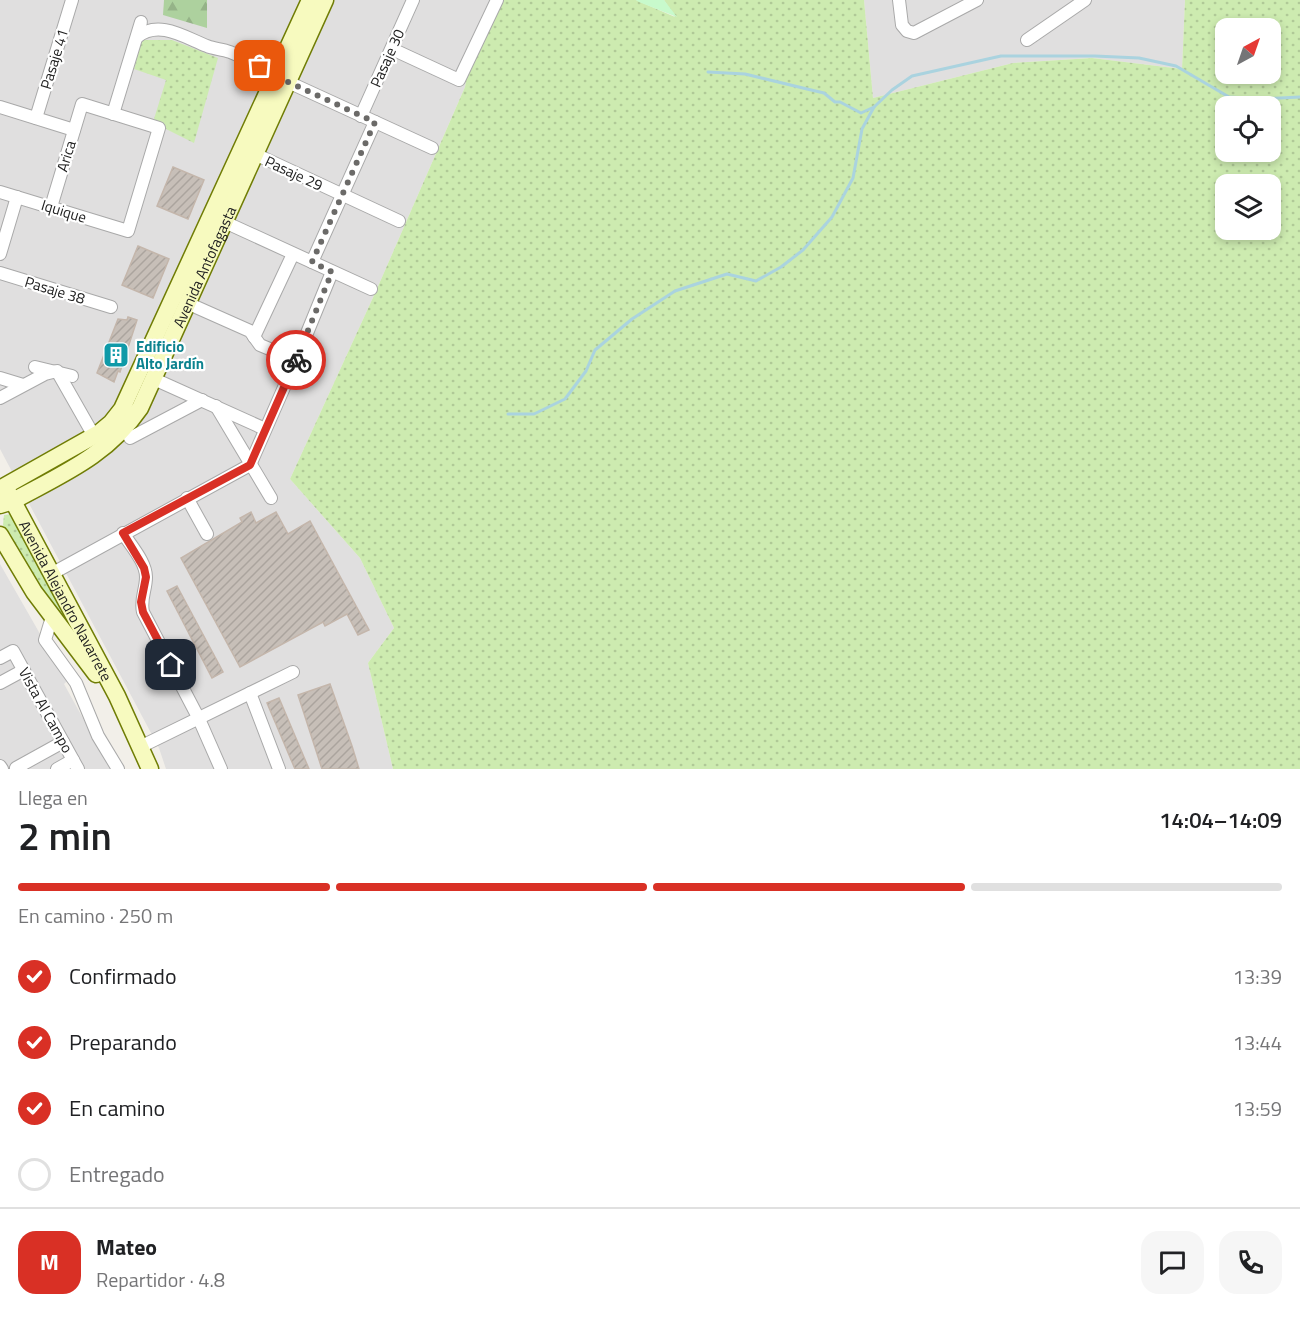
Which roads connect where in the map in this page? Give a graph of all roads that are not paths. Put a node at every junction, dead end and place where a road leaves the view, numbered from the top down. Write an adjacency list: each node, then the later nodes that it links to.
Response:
1 (72, 0): 17 (street, Pasaje 41)
2 (325, 0): 13 (street, Avenida Antofagasta)
3 (413, 0): 12 (street, Pasaje 30)
4 (496, 0): 12 (street)
5 (899, 0): 6 (street)
6 (977, 0)
7 (1085, 0): 11 (street)
8 (306, 1): 13 (street, Avenida Antofagasta)
9 (141, 22): 10 (street)
10 (137, 37): 13 (street); 15 (street)
11 (1027, 40)
12 (392, 49): 16 (street, Pasaje 30)
13 (282, 78): 16 (street); 21 (street, Avenida Antofagasta); 26 (street, Avenida Antofagasta)
14 (0, 107): 17 (street)
15 (114, 114): 19 (street, Arica); 25 (street, Iquique)
16 (361, 116): 18 (street)
17 (36, 118): 19 (street)
18 (375, 122): 20 (street); 23 (street)
19 (74, 130): 25 (street, Arica)
20 (432, 148)
21 (255, 154): 23 (street, Pasaje 29); 26 (street, Avenida Antofagasta)
22 (0, 192): 24 (street, Iquique)
23 (342, 195): 27 (street, Pasaje 29); 30 (street)
24 (17, 197): 25 (street, Iquique); 28 (street)
25 (51, 207)
26 (218, 219): 29 (street); 34 (street, Avenida Antofagasta); 48 (street, Avenida Antofagasta)
27 (399, 221)
28 (0, 254)
29 (293, 254): 30 (street); 36 (street)
30 (312, 262): 31 (street)
31 (332, 272): 33 (street); 37 (street)
32 (0, 273): 35 (street, Pasaje 38)
33 (371, 289)
34 (188, 303): 36 (street); 42 (street, Avenida Antofagasta)
35 (111, 307)
36 (254, 337): 37 (street)
37 (296, 360): 47 (street)
38 (35, 367): 39 (street)
39 (57, 371): 40 (street); 43 (street); 48 (street)
40 (72, 376)
41 (0, 378): 43 (street)
42 (154, 379): 45 (street); 51 (street, Avenida Antofagasta)
43 (23, 385): 44 (street)
44 (0, 398)
45 (202, 400): 46 (street); 49 (street)
46 (216, 406): 47 (street); 50 (street)
47 (265, 429): 50 (street)
48 (94, 436): 51 (street, Avenida Antofagasta)
49 (130, 438)
50 (250, 465): 52 (street); 53 (street)
51 (3, 492): 57 (street, Avenida Alejandro Navarrete)
52 (187, 498): 54 (street); 55 (street)
53 (271, 498)
54 (123, 533): 57 (street); 64 (street)
55 (207, 534)
56 (0, 535): 58 (street, Avenida Alejandro Navarrete)
57 (52, 573): 65 (street, Avenida Alejandro Navarrete)
58 (52, 617): 65 (street, Avenida Alejandro Navarrete); 71 (street, Avenida Alejandro Navarrete)
59 (0, 658): 60 (street, Vista Al Campo)
60 (24, 670): 62 (street); 66 (street, Vista Al Campo)
61 (293, 672): 63 (street)
62 (0, 683)
63 (250, 693): 64 (street); 74 (street)
64 (199, 718): 67 (street); 73 (street)
65 (129, 725): 67 (street, Avenida Alejandro Navarrete)
66 (63, 742): 68 (street, Vista Al Campo); 69 (street)
67 (140, 747): 72 (street, Avenida Alejandro Navarrete)
68 (76, 765): 70 (street)
69 (16, 768)
70 (57, 769)
71 (118, 769)
72 (150, 769)
73 (221, 769)
74 (279, 769)

